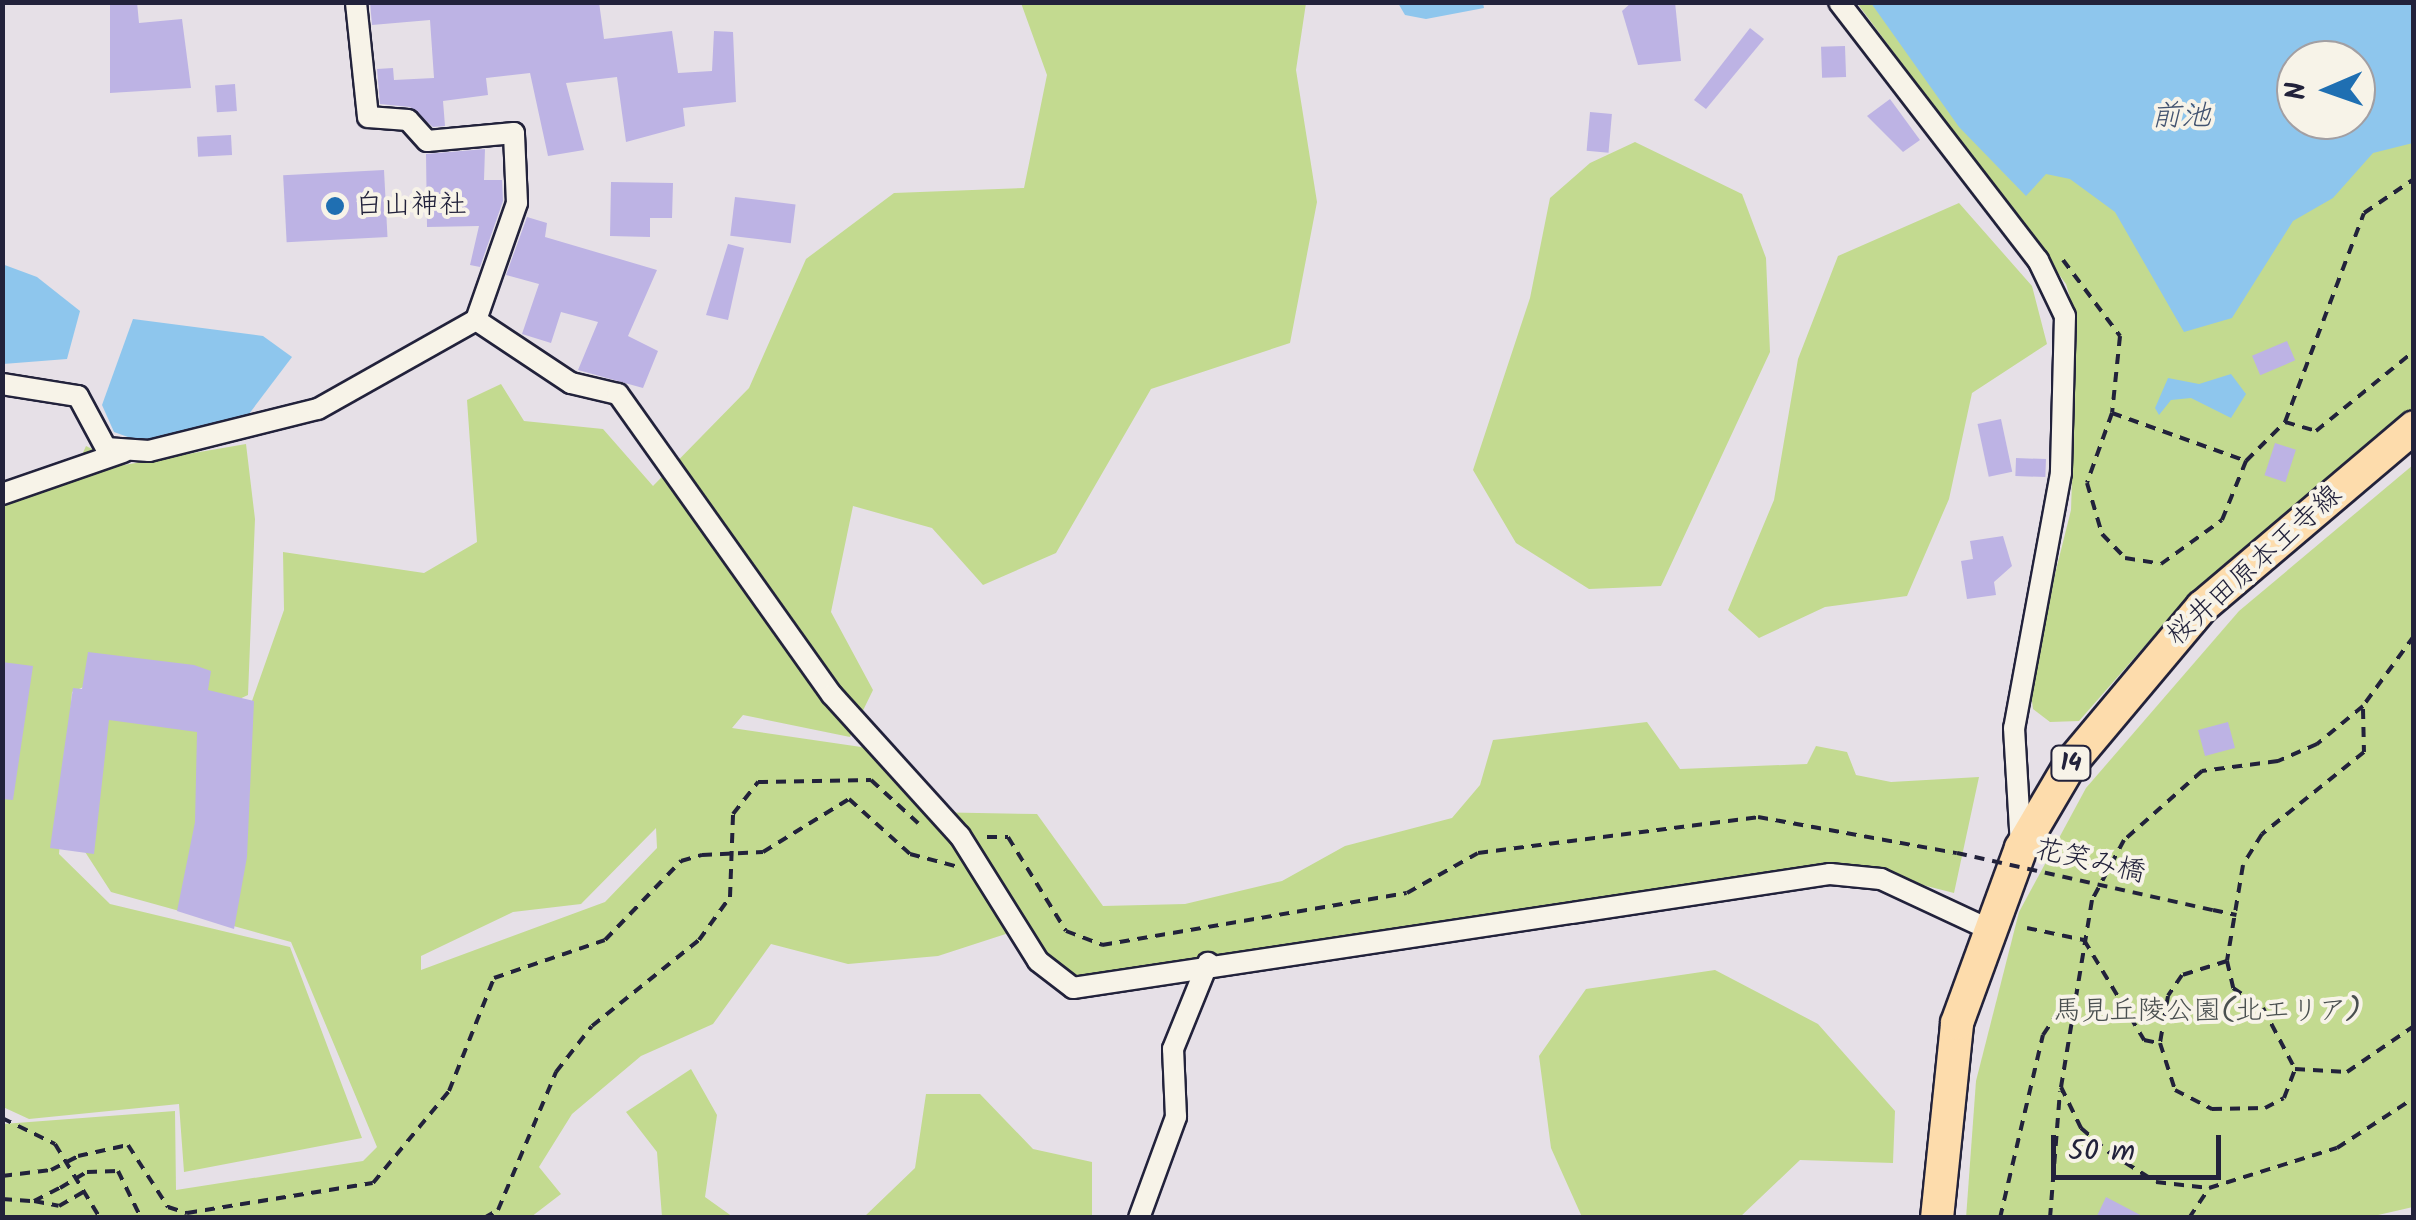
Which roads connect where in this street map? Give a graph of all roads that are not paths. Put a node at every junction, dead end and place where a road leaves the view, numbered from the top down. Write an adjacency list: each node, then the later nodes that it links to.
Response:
1 (356, 2): 3 (street)
2 (1839, 2): 8 (street)
3 (476, 320): 6 (street); 10 (street)
4 (2, 384): 6 (street)
5 (2414, 427): 8 (main road, 桜井田原本王寺線 / 14)
6 (128, 450): 7 (street)
7 (2, 494)
8 (2021, 848): 9 (main road, 桜井田原本王寺線 / 14)
9 (1986, 928): 10 (street); 12 (main road, 桜井田原本王寺線 / 14)
10 (1208, 962): 11 (street)
11 (1139, 1218)
12 (1937, 1218)

